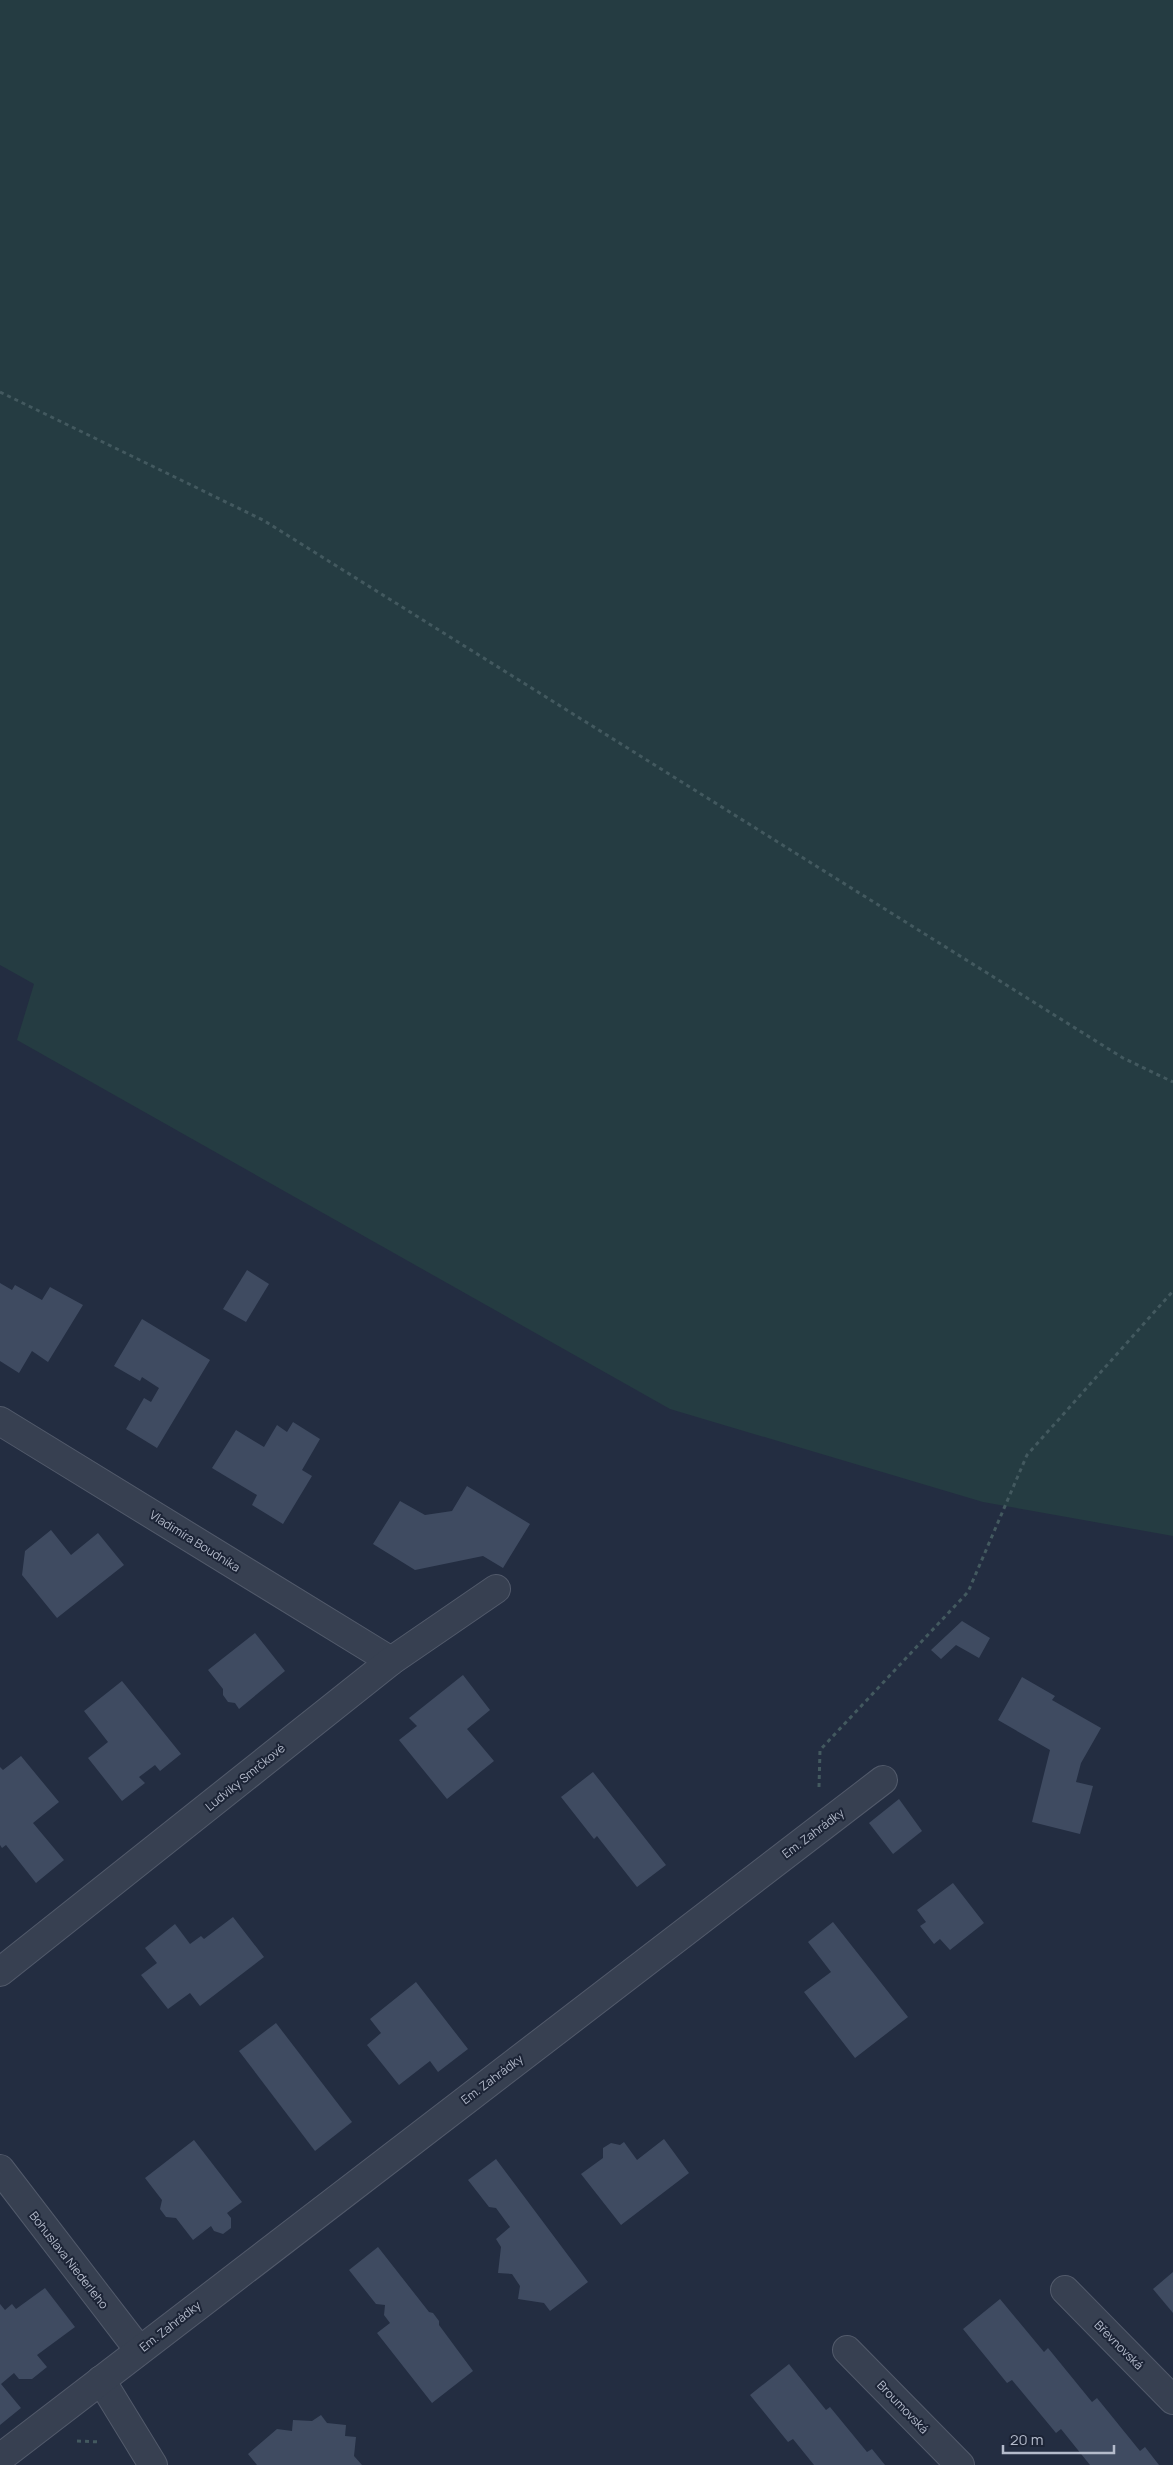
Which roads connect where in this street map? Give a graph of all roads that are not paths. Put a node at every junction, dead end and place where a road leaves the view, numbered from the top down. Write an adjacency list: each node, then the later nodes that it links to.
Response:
1 (0, 1420): 3 (street, Vladimíra Boudníka)
2 (496, 1589): 3 (street, Ludviky Smrčkové)
3 (391, 1661): 5 (street, Ludviky Smrčkové)
4 (883, 1780): 8 (street, Em. Zahrádky)
5 (0, 1972)
6 (0, 2169): 8 (street, Bohuslava Niederleho)
7 (1065, 2290): 11 (street, Břevnovská)
8 (139, 2350): 10 (street, Em. Zahrádky)
9 (847, 2350): 14 (street, Broumovská)
10 (101, 2380): 12 (street, Em. Zahrádky); 13 (street)
11 (1173, 2400)
12 (0, 2458)
13 (153, 2465)
14 (960, 2465)

